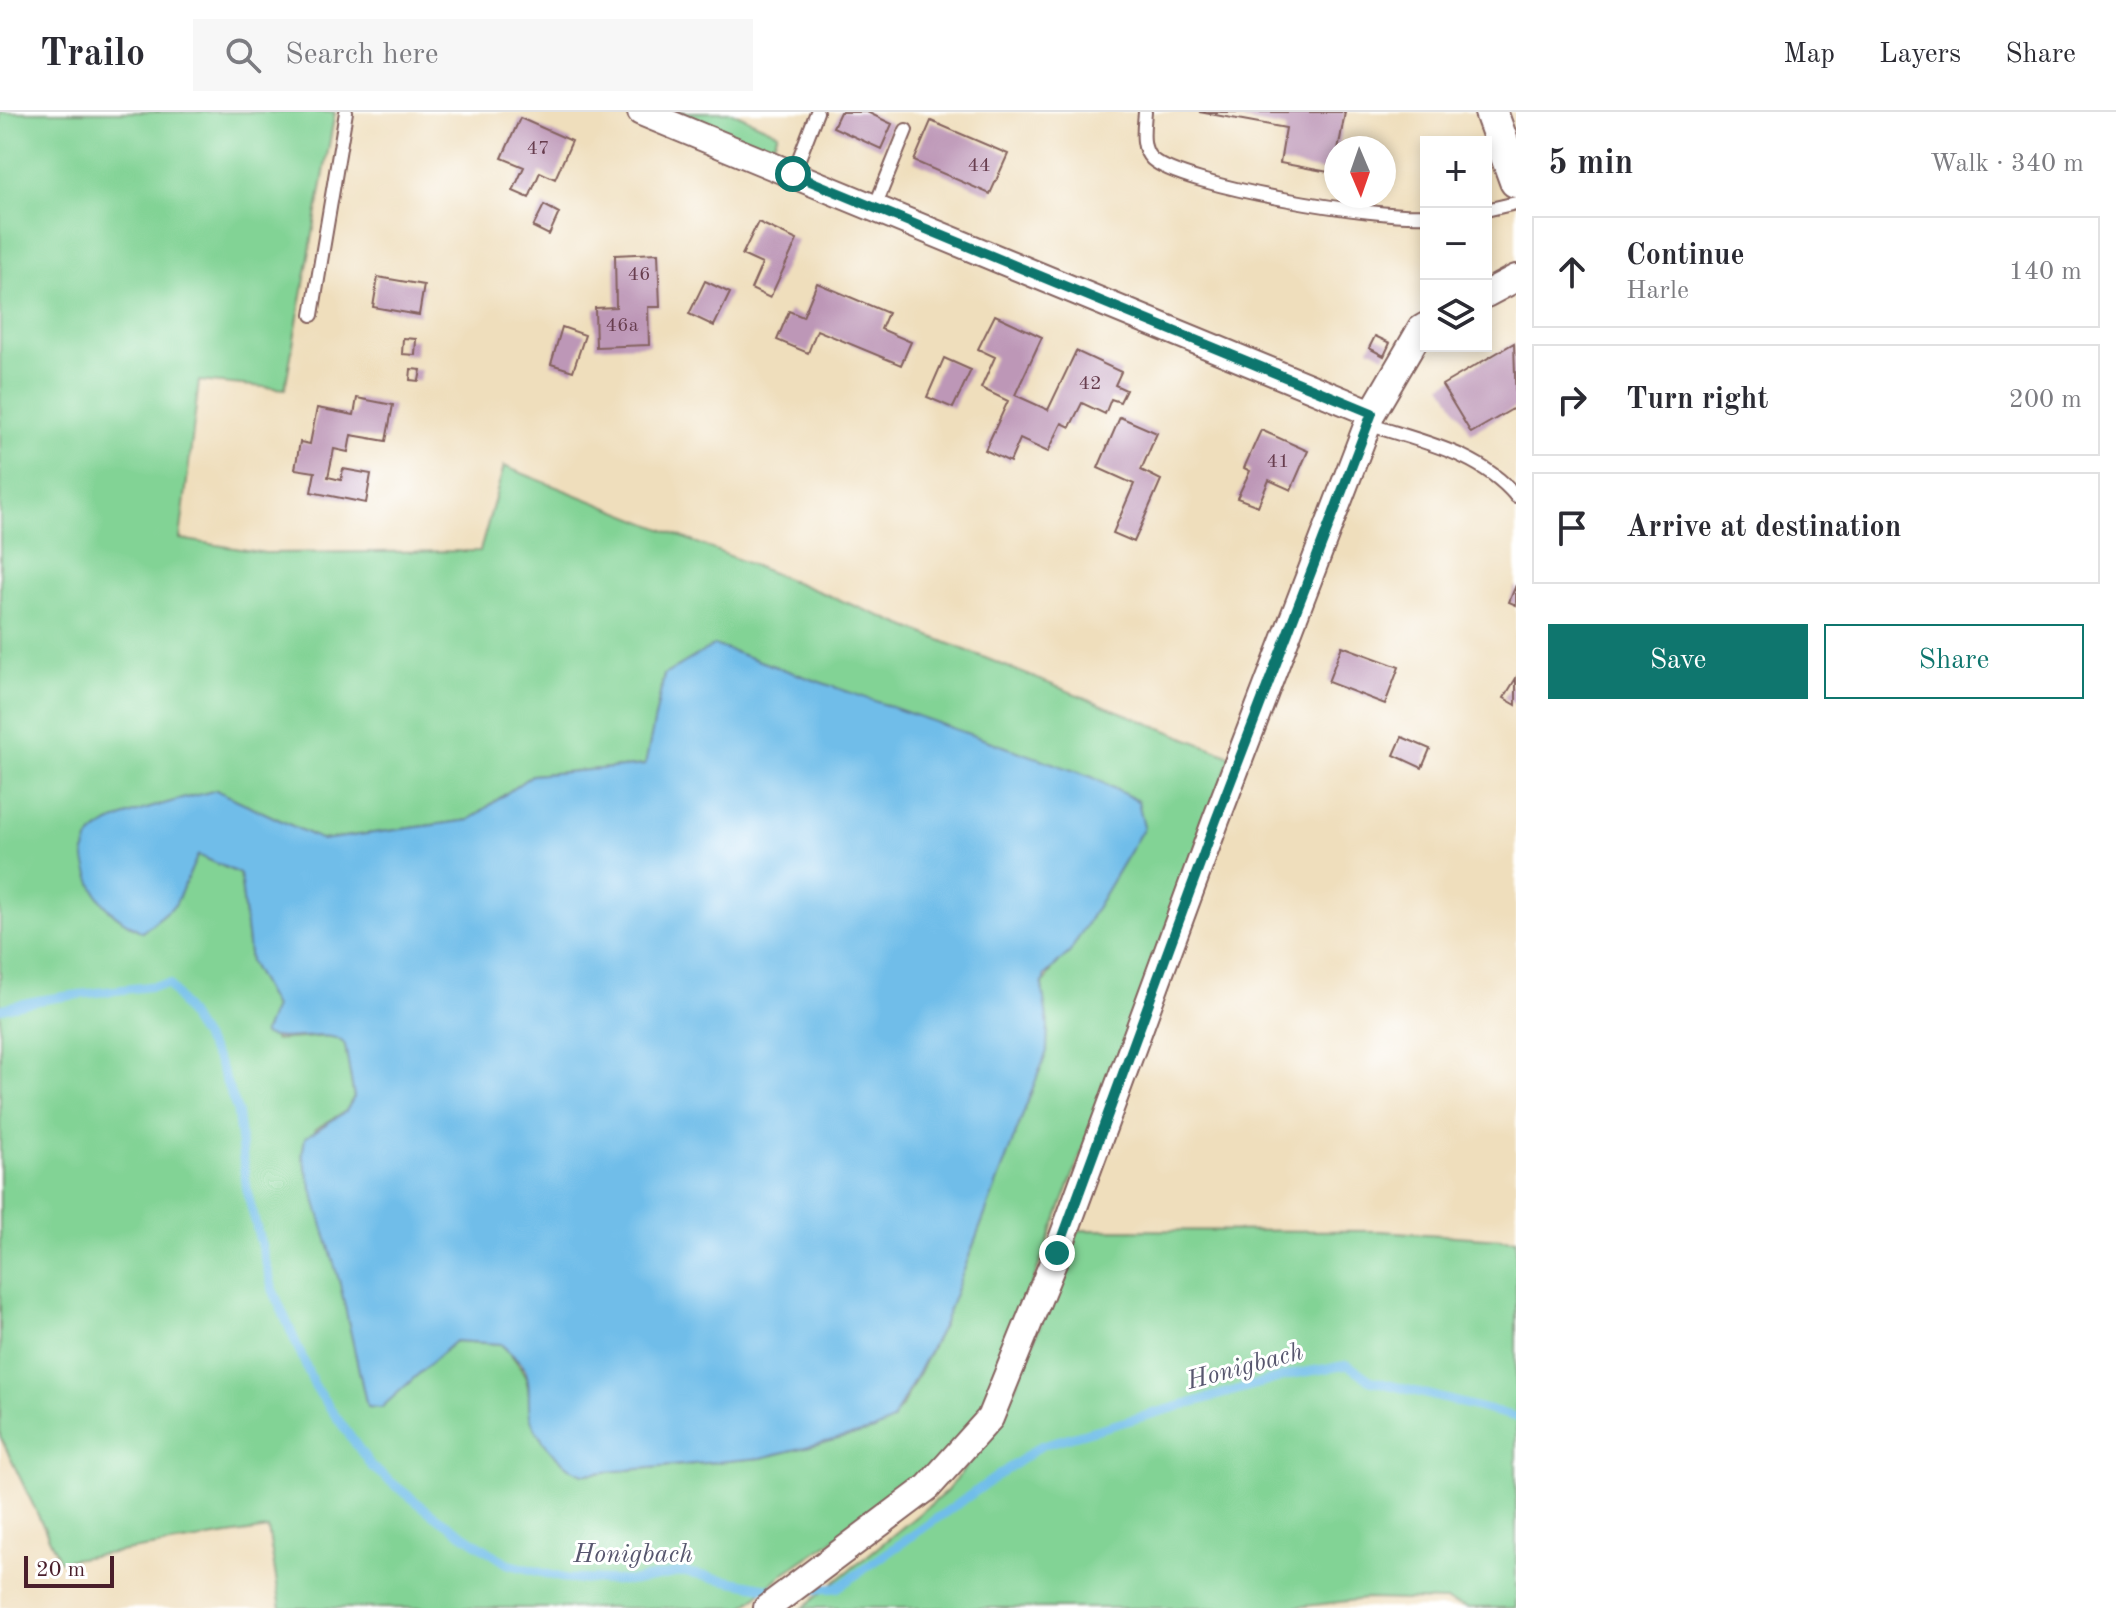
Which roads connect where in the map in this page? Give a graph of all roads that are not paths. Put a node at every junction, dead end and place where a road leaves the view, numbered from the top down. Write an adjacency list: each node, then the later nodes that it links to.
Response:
1 (346, 112): 15 (lane)
2 (641, 112): 7 (street)
3 (817, 112): 7 (lane)
4 (1145, 112): 12 (lane)
5 (1491, 112): 8 (street)
6 (906, 130): 10 (lane)
7 (793, 174): 10 (street)
8 (1516, 181)
9 (1516, 203): 11 (lane)
10 (874, 209): 17 (street)
11 (1492, 209)
12 (1420, 216)
13 (1516, 278): 14 (street)
14 (1492, 291)
15 (312, 315)
16 (1420, 331): 17 (street)
17 (1370, 419): 18 (lane); 21 (street)
18 (1498, 475): 19 (lane); 20 (lane)
19 (1516, 484)
20 (1516, 496)
21 (767, 1608)

